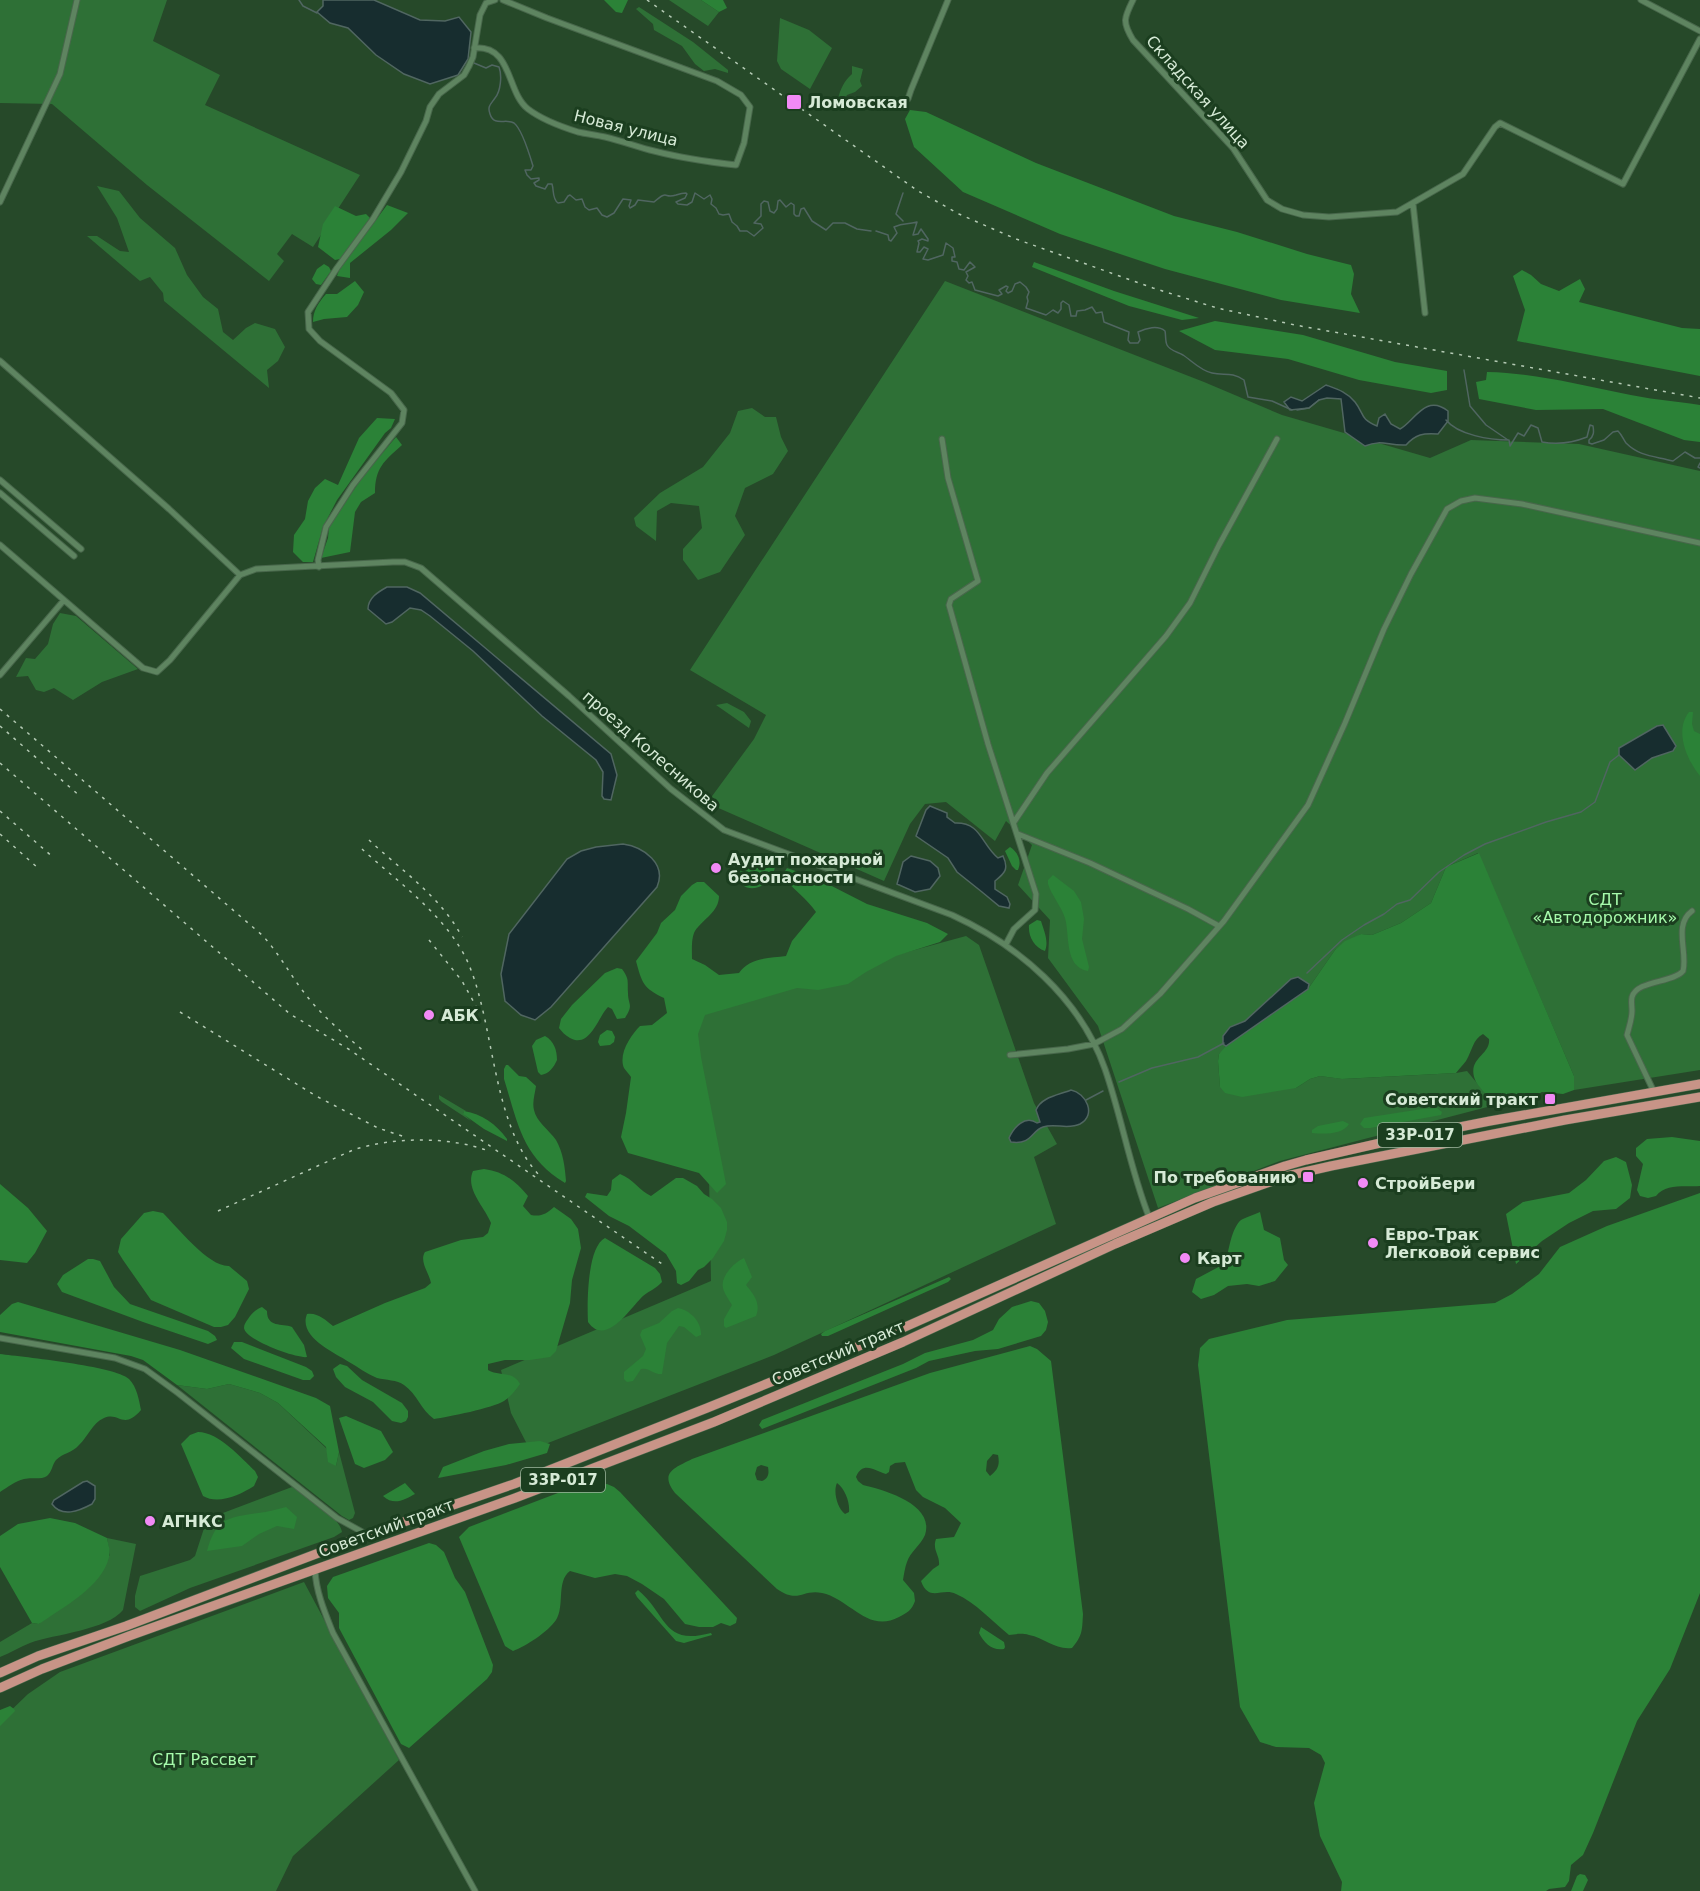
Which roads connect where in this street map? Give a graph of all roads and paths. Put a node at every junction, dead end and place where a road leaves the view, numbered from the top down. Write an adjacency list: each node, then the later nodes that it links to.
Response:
1 (77, 0): 12 (street)
2 (495, 0): 7 (street)
3 (503, 0): 10 (street, Новая улица)
4 (948, 0): 11 (street)
5 (1133, 0): 13 (street, Складская улица)
6 (1641, 0): 8 (street)
7 (485, 2): 10 (street)
8 (1700, 31)
9 (1700, 39): 13 (street, Складская улица)
10 (474, 48): 24 (street)
11 (908, 99)
12 (0, 202)
13 (1413, 204): 14 (street)
14 (1425, 314)
15 (0, 361): 25 (street)
16 (942, 439): 28 (street)
17 (1277, 439): 28 (street)
18 (0, 480): 22 (street)
19 (0, 493): 23 (street)
20 (1700, 543): 31 (street)
21 (0, 545): 26 (street)
22 (81, 549)
23 (74, 556)
24 (319, 567): 25 (street, проезд Колесникова); 32 (street, проезд Колесникова)
25 (240, 575): 26 (street)
26 (64, 600): 27 (street)
27 (0, 675)
28 (1014, 822): 29 (street)
29 (1018, 834): 31 (street); 32 (street)
30 (1692, 911): 36 (street)
31 (1219, 926): 33 (street)
32 (1006, 944): 33 (street, проезд Колесникова)
33 (1094, 1044): 34 (street); 38 (street, проезд Колесникова)
34 (1010, 1055)
35 (1700, 1084): 36 (highway, Советский тракт / 33Р-017)
36 (1654, 1092): 38 (highway, Советский тракт / 33Р-017)
37 (1700, 1097): 39 (highway, Советский тракт / 33Р-017)
38 (1149, 1217): 39 (highway); 41 (highway, Советский тракт / 33Р-017)
39 (1153, 1228): 42 (highway, Советский тракт / 33Р-017)
40 (0, 1338): 41 (street)
41 (366, 1535): 43 (highway, Советский тракт / 33Р-017)
42 (315, 1570): 44 (highway, Советский тракт / 33Р-017); 45 (street)
43 (0, 1673)
44 (0, 1688)
45 (475, 1891)

